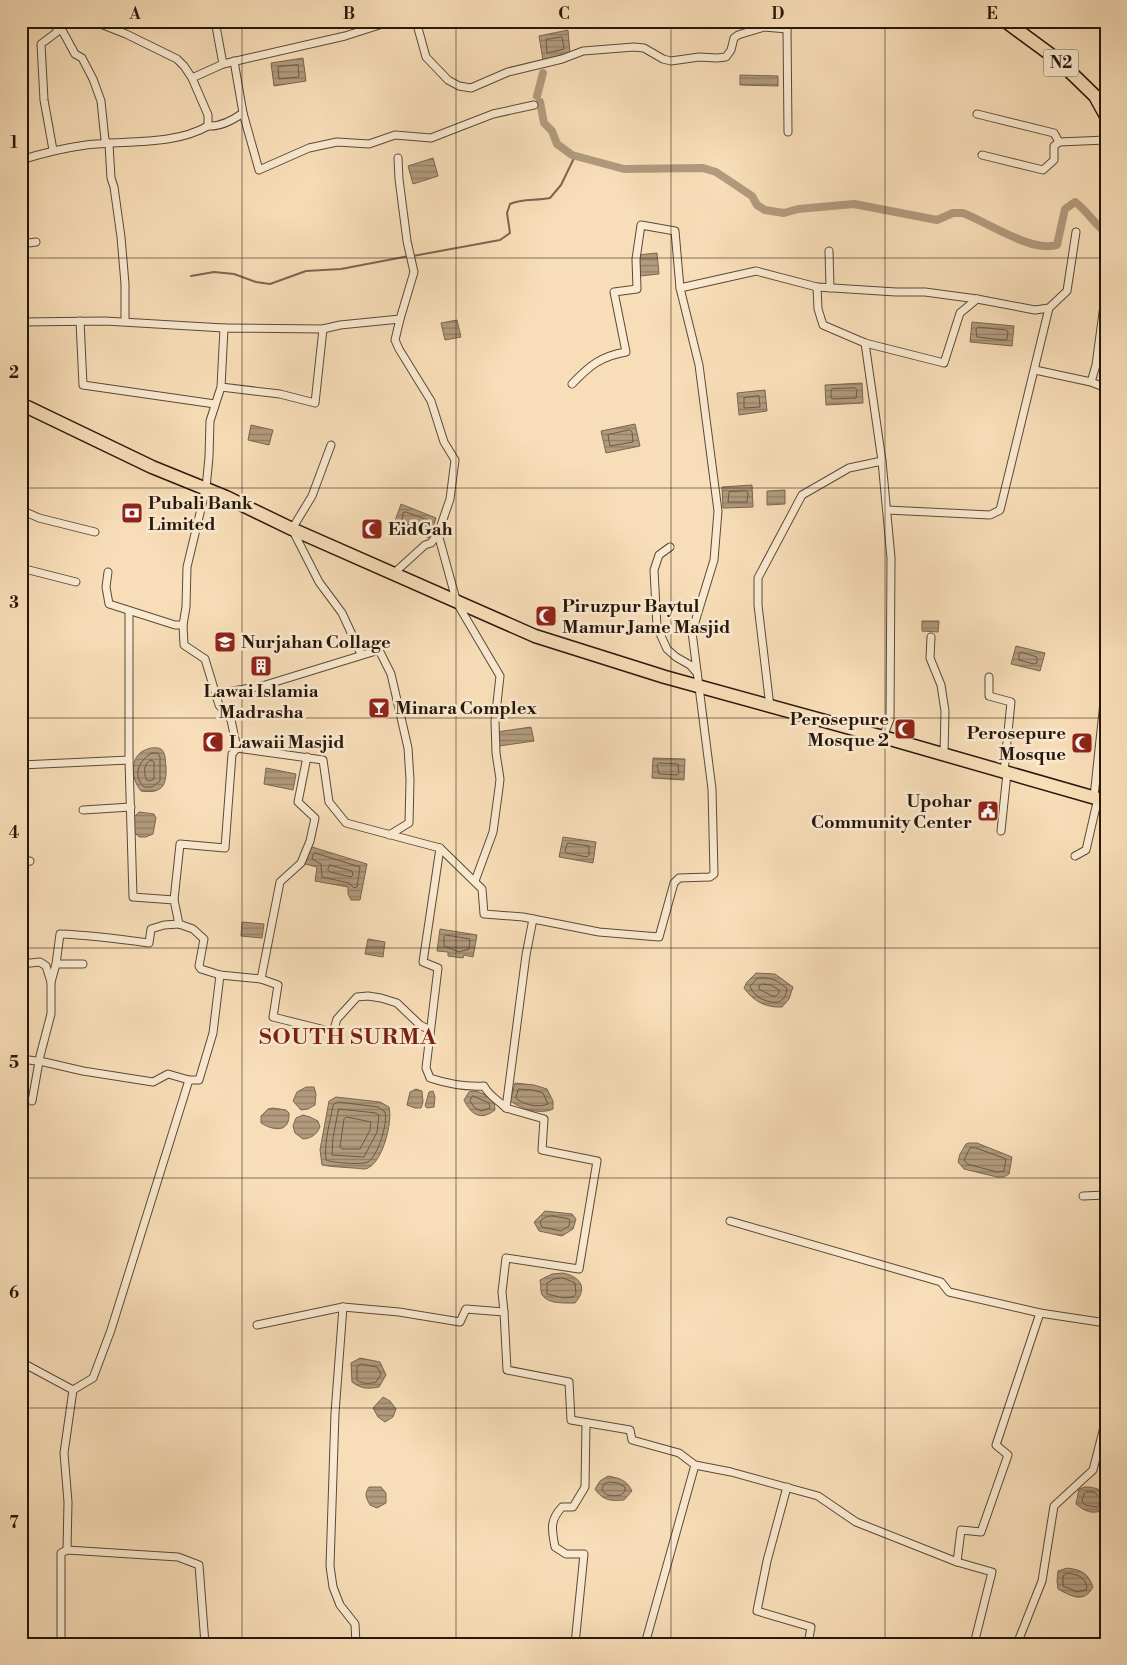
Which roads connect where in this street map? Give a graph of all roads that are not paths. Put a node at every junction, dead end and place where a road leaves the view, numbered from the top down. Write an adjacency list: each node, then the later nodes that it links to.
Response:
1 (93, 21): 9 (street)
2 (215, 21): 8 (street)
3 (392, 21): 7 (street)
4 (416, 21): 6 (street)
5 (1005, 21): 13 (highway, N2)
6 (787, 25): 15 (street)
7 (234, 61): 8 (street); 11 (street)
8 (223, 64): 9 (street)
9 (192, 78): 14 (street)
10 (534, 105): 11 (street)
11 (243, 113): 14 (street)
12 (977, 114): 17 (street)
13 (1106, 116)
14 (208, 126): 18 (street)
15 (788, 132)
16 (1106, 140): 17 (street)
17 (1059, 142): 20 (street)
18 (109, 144): 19 (street); 19 (street); 35 (street)
19 (53, 150): 22 (street)
20 (982, 155)
21 (398, 158): 33 (street)
22 (21, 160)
23 (1076, 232): 32 (street)
24 (36, 242): 25 (street)
25 (21, 244)
26 (829, 251): 29 (street)
27 (817, 287): 28 (street); 29 (street); 39 (street)
28 (680, 288): 42 (street); 65 (street)
29 (830, 288): 31 (street)
30 (1106, 290): 41 (street)
31 (977, 299): 32 (street); 39 (street)
32 (1049, 308): 40 (street)
33 (400, 319): 38 (street); 54 (street)
34 (80, 321): 35 (street); 36 (street); 46 (street)
35 (125, 321): 37 (street)
36 (21, 322)
37 (224, 328): 38 (street); 43 (street)
38 (323, 329): 43 (street)
39 (865, 344): 48 (street)
40 (1035, 370): 41 (street); 51 (street)
41 (1091, 382): 44 (street)
42 (572, 384)
43 (221, 388): 46 (street)
44 (1106, 388)
45 (21, 404): 49 (highway)
46 (215, 404): 49 (street)
47 (331, 444): 52 (street)
48 (882, 461): 51 (street); 70 (street)
49 (206, 488): 52 (highway); 62 (street)
50 (21, 510): 53 (street)
51 (887, 510): 71 (street)
52 (292, 530): 58 (highway); 64 (street)
53 (95, 532)
54 (438, 534): 58 (street); 60 (street)
55 (670, 547): 65 (street)
56 (21, 568): 59 (street)
57 (108, 572): 61 (street)
58 (393, 574): 60 (highway)
59 (76, 582)
60 (458, 603): 68 (highway); 87 (street)
61 (129, 612): 62 (street); 75 (street)
62 (183, 624): 69 (street)
63 (931, 637): 73 (street)
64 (361, 654): 69 (street); 82 (street)
65 (697, 673): 68 (street)
66 (989, 677): 77 (street)
67 (1106, 683): 78 (street)
68 (699, 687): 70 (highway); 89 (street)
69 (216, 694): 72 (street)
70 (770, 707): 71 (highway)
71 (882, 737): 73 (highway)
72 (237, 748): 74 (street); 88 (street)
73 (944, 754): 77 (highway)
74 (307, 757): 82 (street); 95 (street)
75 (129, 760): 76 (street); 79 (street)
76 (21, 765)
77 (1006, 772): 78 (highway); 81 (street)
78 (1099, 799): 84 (street)
79 (130, 807): 80 (street); 88 (street)
80 (83, 810)
81 (1001, 831)
82 (389, 835): 83 (street)
83 (440, 848): 87 (street); 97 (street)
84 (1074, 856)
85 (30, 861): 86 (street)
86 (21, 863)
87 (475, 881): 89 (street)
88 (174, 900): 90 (street)
89 (533, 919): 102 (street)
90 (179, 924): 92 (street); 94 (street)
91 (21, 964): 96 (street)
92 (56, 964): 93 (street); 96 (street)
93 (83, 964)
94 (220, 975): 95 (street); 100 (street)
95 (261, 979): 97 (street)
96 (51, 982): 99 (street)
97 (430, 1030): 102 (street)
98 (21, 1059): 99 (street)
99 (39, 1061): 100 (street); 101 (street)
100 (189, 1080): 112 (street)
101 (32, 1101)
102 (506, 1108): 107 (street)
103 (1106, 1195): 104 (street)
104 (1083, 1196)
105 (730, 1221): 108 (street)
106 (343, 1307): 107 (street); 110 (street); 121 (street)
107 (504, 1312): 114 (street)
108 (1040, 1313): 109 (street); 118 (street)
109 (1106, 1322)
110 (257, 1325)
111 (21, 1362): 112 (street)
112 (73, 1390): 117 (street)
113 (1106, 1419): 126 (street)
114 (586, 1423): 115 (street); 122 (street)
115 (695, 1465): 116 (street); 123 (street)
116 (787, 1487): 118 (street); 124 (street)
117 (67, 1550): 119 (street); 120 (street)
118 (957, 1562): 125 (street)
119 (61, 1644)
120 (205, 1644)
121 (356, 1644)
122 (575, 1644)
123 (645, 1644)
124 (808, 1644)
125 (974, 1644)
126 (1017, 1644)

